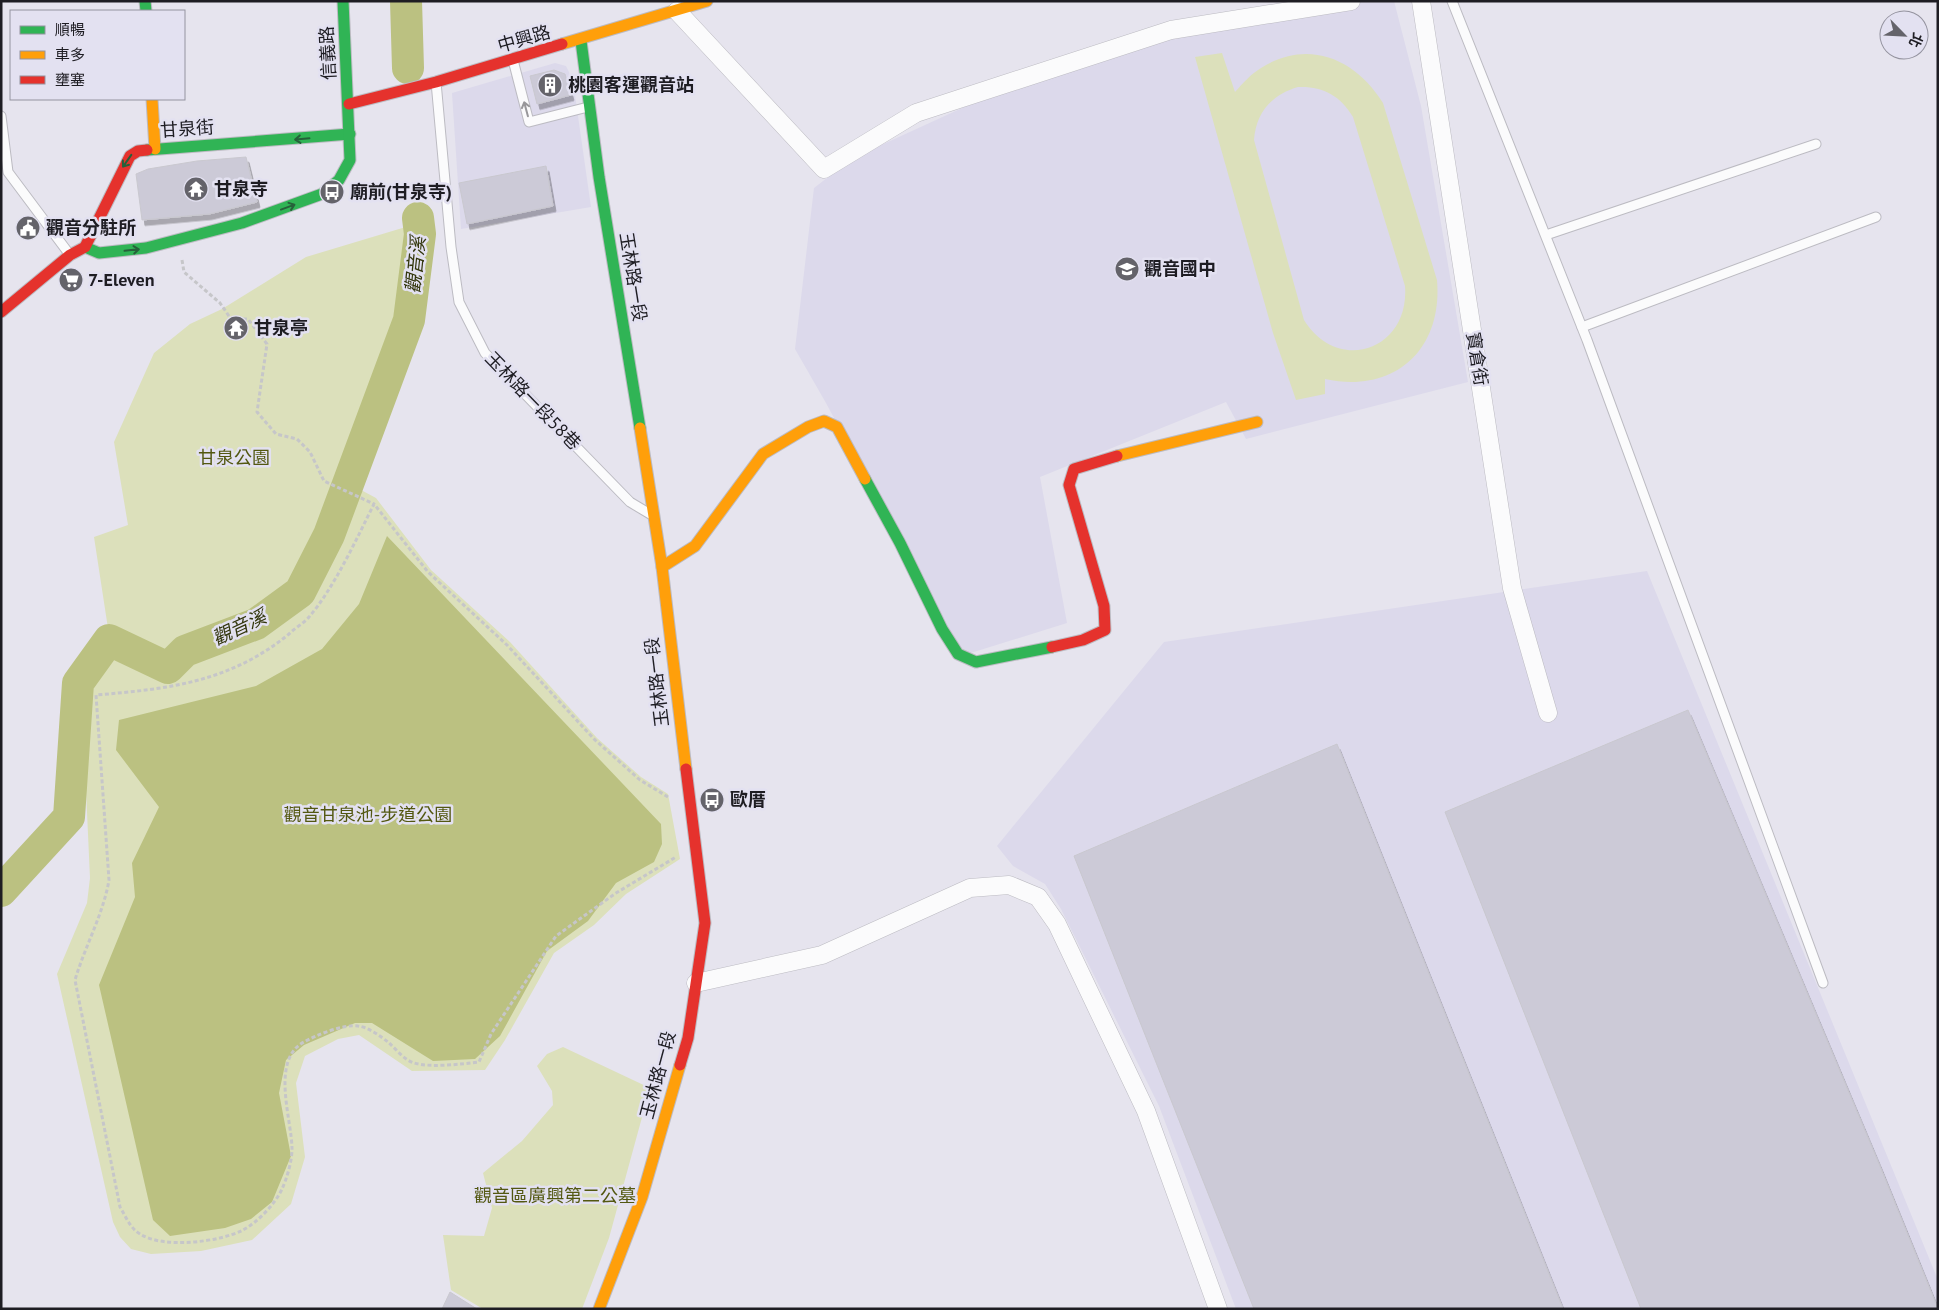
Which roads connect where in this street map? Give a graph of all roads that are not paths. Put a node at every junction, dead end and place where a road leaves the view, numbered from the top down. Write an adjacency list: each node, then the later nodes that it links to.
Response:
1 (343, 1): 13 (street, 信義路)
2 (707, 1): 7 (street, 中興路)
3 (1351, 1): 7 (street)
4 (1421, 1): 28 (street, 寶倉街)
5 (1452, 1): 20 (lane)
6 (638, 8): 8 (street)
7 (676, 11): 8 (street, 中興路)
8 (642, 21): 9 (street, 中興路)
9 (581, 41): 10 (street, 中興路); 14 (street, 玉林路一段)
10 (513, 60): 11 (street, 中興路); 14 (lane, one-way to 10)
11 (436, 82): 13 (street, 中興路); 26 (lane, 玉林路一段58巷)
12 (152, 100): 18 (street)
13 (349, 104): 16 (street)
14 (589, 107): 26 (street, 玉林路一段)
15 (1, 116): 22 (lane)
16 (350, 134): 18 (street, 甘泉街, one-way to 18); 21 (street, one-way to 16)
17 (1816, 144): 20 (lane)
18 (155, 149): 21 (street, 甘泉街, one-way to 21)
19 (1876, 217): 24 (lane)
20 (1546, 235): 24 (lane)
21 (85, 247): 22 (street)
22 (70, 255): 23 (street)
23 (1, 312)
24 (1582, 327): 30 (lane)
25 (1257, 422): 27 (street)
26 (652, 516): 27 (street, 玉林路一段)
27 (662, 567): 29 (street, 玉林路一段)
28 (1548, 713)
29 (696, 983): 31 (street, 玉林路一段); 32 (street)
30 (1823, 983)
31 (599, 1309)
32 (1218, 1309)

